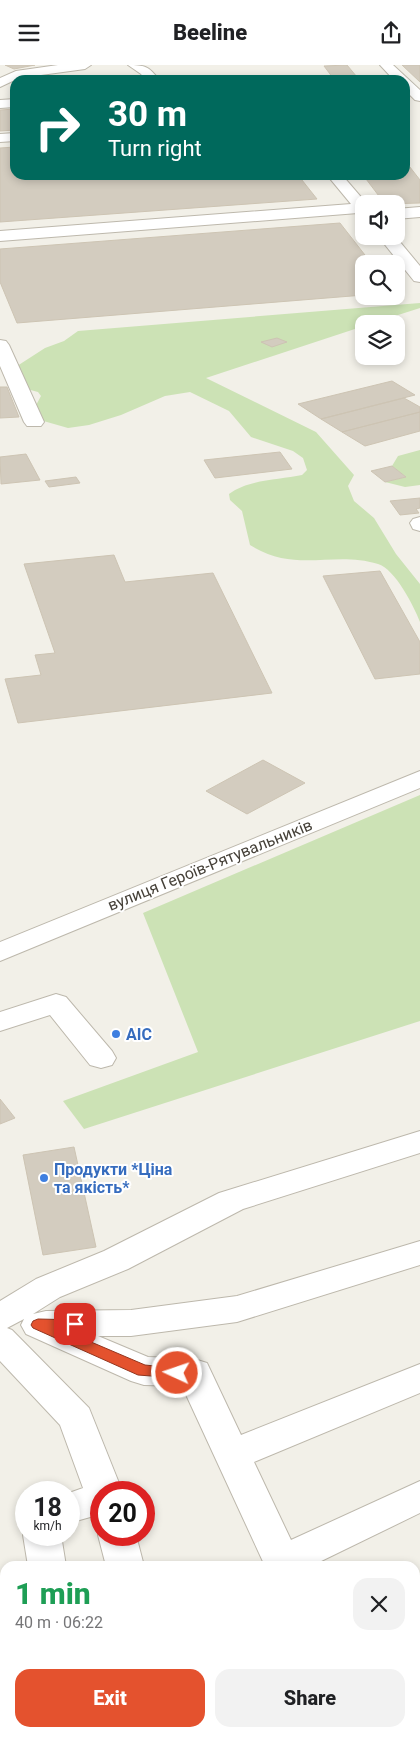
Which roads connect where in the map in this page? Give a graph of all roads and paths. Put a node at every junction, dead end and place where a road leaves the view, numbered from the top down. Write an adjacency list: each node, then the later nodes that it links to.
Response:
1 (85, 65): 4 (street)
2 (134, 65): 5 (street)
3 (386, 65): 6 (street)
4 (16, 75)
5 (149, 75)
6 (397, 75)
7 (410, 88): 8 (street)
8 (420, 97)
9 (338, 180): 10 (street)
10 (355, 200)
11 (355, 210): 14 (street)
12 (420, 212): 13 (street)
13 (405, 213)
14 (0, 236)
15 (393, 245): 16 (street)
16 (420, 277)
17 (0, 345): 18 (street)
18 (34, 422)
19 (420, 779): 20 (street, вулиця Героїв-Рятувальників)
20 (0, 952)
21 (0, 1022): 22 (street)
22 (101, 1058)
23 (420, 1142): 25 (street)
24 (420, 1253): 27 (street)
25 (0, 1317)
26 (0, 1325): 27 (street)
27 (38, 1325): 30 (street)
28 (0, 1339): 31 (street)
29 (420, 1378): 30 (street)
30 (232, 1455): 37 (street)
31 (100, 1481)
32 (420, 1496): 38 (street)
33 (43, 1546): 35 (street)
34 (120, 1546): 36 (street)
35 (45, 1561)
36 (125, 1561)
37 (282, 1561)
38 (284, 1561)

